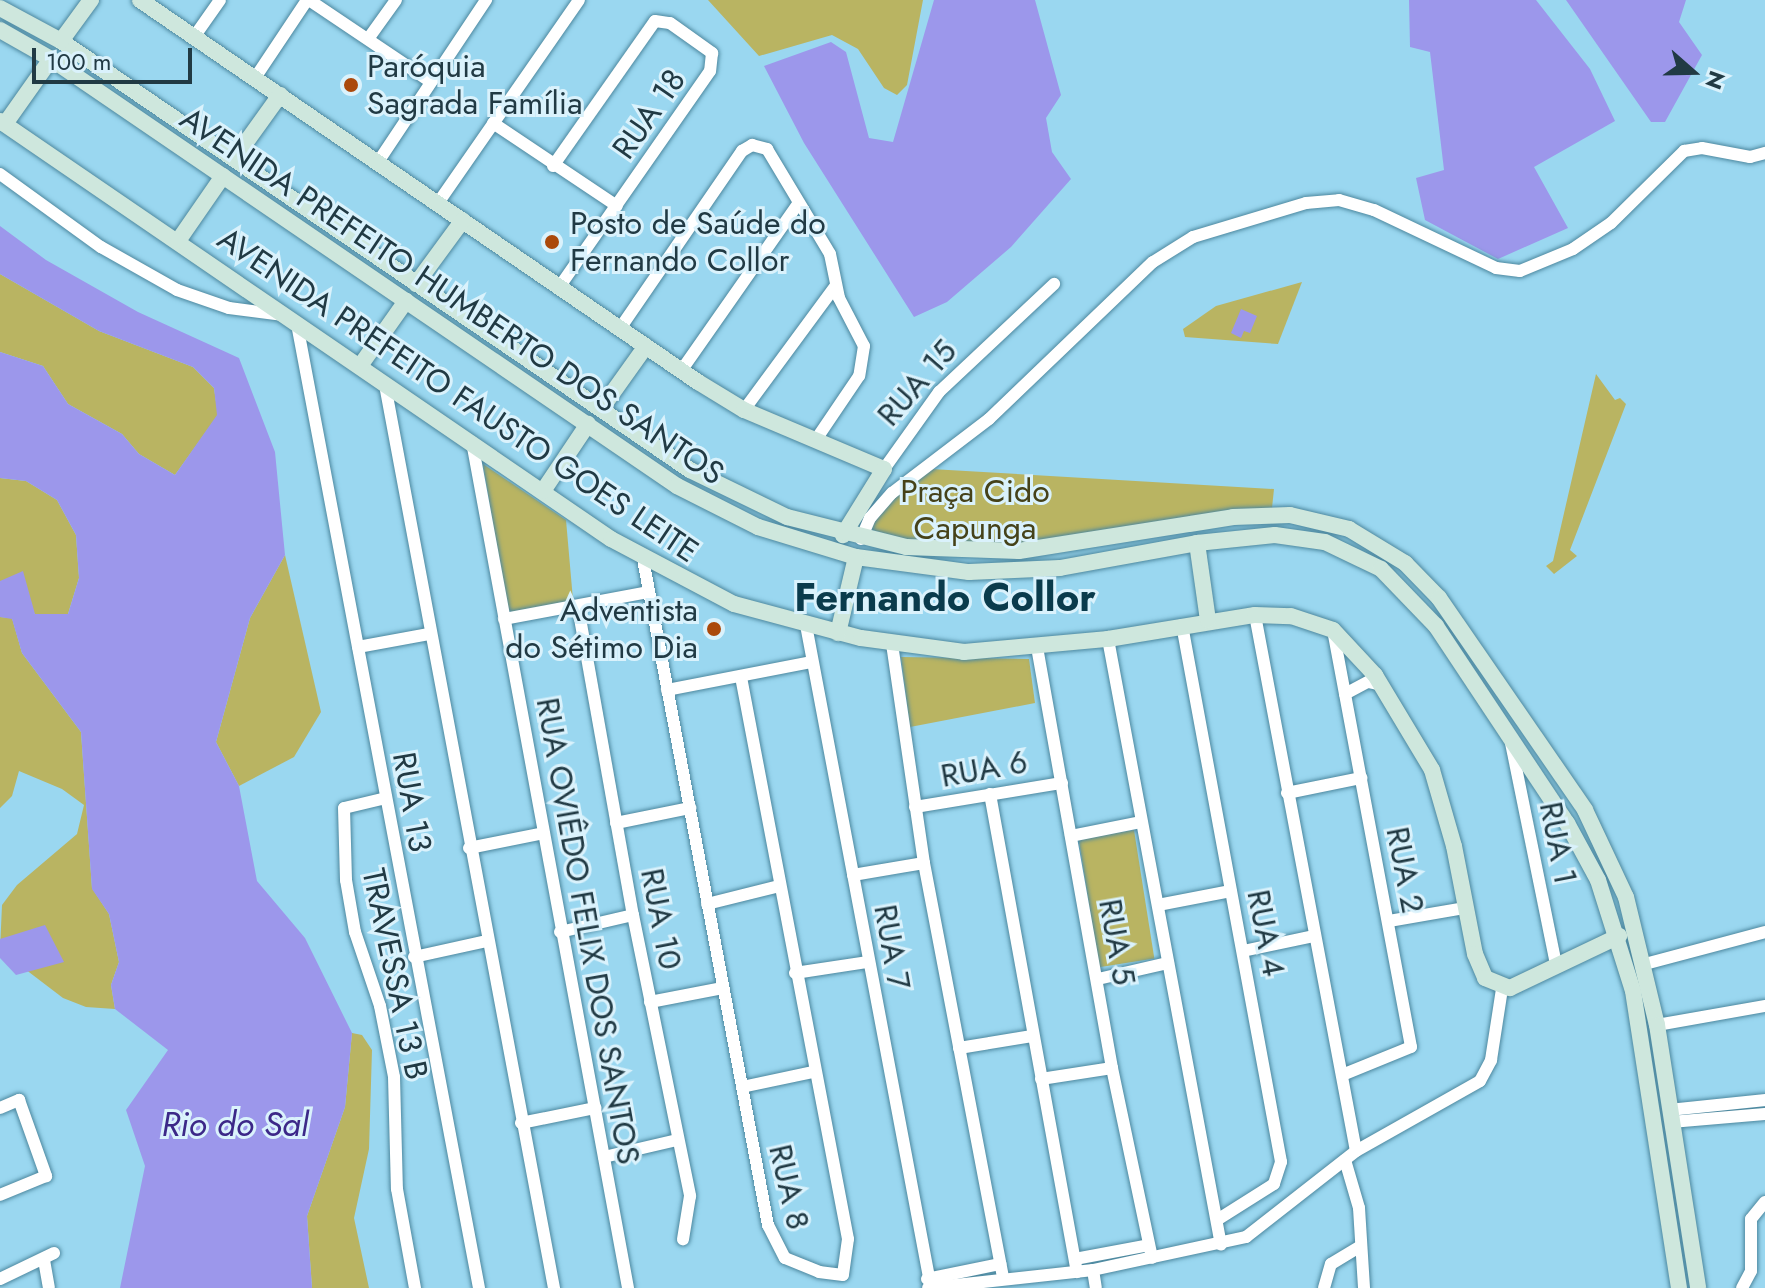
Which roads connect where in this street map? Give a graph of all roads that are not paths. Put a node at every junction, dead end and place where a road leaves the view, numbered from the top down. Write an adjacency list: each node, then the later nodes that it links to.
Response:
1 (91, 0): 12 (street)
2 (140, 0): 10 (street)
3 (220, 0): 10 (street)
4 (308, 0): 11 (street); 14 (street)
5 (396, 0): 11 (street)
6 (486, 0): 15 (street)
7 (579, 0): 18 (street)
8 (0, 8): 12 (street, AVENIDA PREFEITO HUMBERTO DOS SANTOS)
9 (0, 30): 13 (street, AVENIDA PREFEITO HUMBERTO DOS SANTOS)
10 (194, 37): 14 (street)
11 (368, 39): 15 (street)
12 (61, 41): 20 (street, AVENIDA PREFEITO HUMBERTO DOS SANTOS)
13 (51, 59): 17 (street); 24 (street, AVENIDA PREFEITO HUMBERTO DOS SANTOS)
14 (255, 78): 16 (street)
15 (431, 82): 21 (street)
16 (280, 95): 20 (street); 21 (street)
17 (2, 123): 29 (street, AVENIDA PREFEITO FAUSTO GOES LEITE)
18 (493, 123): 22 (street); 25 (street)
19 (1765, 153): 51 (street)
20 (234, 159): 30 (street, AVENIDA PREFEITO HUMBERTO DOS SANTOS)
21 (378, 162): 25 (street)
22 (553, 166): 27 (street); 27 (street, RUA 18)
23 (0, 174): 35 (street)
24 (223, 176): 29 (street); 34 (street, AVENIDA PREFEITO HUMBERTO DOS SANTOS)
25 (438, 203): 28 (street)
26 (798, 204): 32 (street); 36 (street); 39 (street)
27 (617, 206): 33 (street, RUA 18)
28 (463, 220): 30 (street); 33 (street)
29 (178, 241): 35 (street, AVENIDA PREFEITO FAUSTO GOES LEITE)
30 (416, 284): 41 (street, AVENIDA PREFEITO HUMBERTO DOS SANTOS)
31 (1054, 284): 46 (street, RUA 15)
32 (836, 285): 42 (street); 44 (street)
33 (560, 286): 36 (street)
34 (406, 301): 38 (street); 43 (street, AVENIDA PREFEITO HUMBERTO DOS SANTOS)
35 (290, 320): 38 (street, AVENIDA PREFEITO FAUSTO GOES LEITE); 67 (street, RUA 13)
36 (621, 327): 37 (street)
37 (646, 346): 39 (street); 41 (street)
38 (360, 366): 40 (street, AVENIDA PREFEITO FAUSTO GOES LEITE)
39 (681, 371): 42 (street)
40 (385, 385): 45 (street, AVENIDA PREFEITO FAUSTO GOES LEITE); 64 (street, RUA 13)
41 (601, 409): 47 (street, AVENIDA PREFEITO HUMBERTO DOS SANTOS)
42 (744, 410): 44 (street)
43 (588, 424): 48 (street); 49 (street, AVENIDA PREFEITO HUMBERTO DOS SANTOS)
44 (815, 441): 46 (street)
45 (472, 442): 48 (street, AVENIDA PREFEITO FAUSTO GOES LEITE); 58 (street, RUA OVIÊDO FELIX DOS SANTOS)
46 (884, 469): 50 (street, RUA 15)
47 (715, 485): 49 (street); 50 (street, AVENIDA PREFEITO HUMBERTO DOS SANTOS)
48 (543, 491): 54 (street, AVENIDA PREFEITO FAUSTO GOES LEITE)
49 (701, 500): 53 (street, AVENIDA PREFEITO HUMBERTO DOS SANTOS)
50 (843, 535): 51 (street, AVENIDA PREFEITO HUMBERTO DOS SANTOS)
51 (861, 539): 71 (street, AVENIDA PREFEITO HUMBERTO DOS SANTOS)
52 (1197, 543): 53 (street, AVENIDA PREFEITO HUMBERTO DOS SANTOS); 59 (street); 75 (street, AVENIDA PREFEITO HUMBERTO DOS SANTOS)
53 (856, 557): 63 (street)
54 (643, 559): 55 (street, RUA 8); 60 (street, AVENIDA PREFEITO FAUSTO GOES LEITE)
55 (648, 592): 56 (street); 73 (street, RUA 8)
56 (578, 607): 58 (street); 85 (street, RUA 10)
57 (1255, 615): 59 (street, AVENIDA PREFEITO FAUSTO GOES LEITE); 62 (street, AVENIDA PREFEITO FAUSTO GOES LEITE); 79 (street)
58 (504, 619): 86 (street, RUA OVIÊDO FELIX DOS SANTOS)
59 (1208, 620): 61 (street, AVENIDA PREFEITO FAUSTO GOES LEITE)
60 (806, 625): 63 (street, AVENIDA PREFEITO FAUSTO GOES LEITE); 69 (street, RUA 7)
61 (1182, 625): 65 (street, AVENIDA PREFEITO FAUSTO GOES LEITE); 92 (street, RUA 4)
62 (1333, 630): 72 (street, AVENIDA PREFEITO FAUSTO GOES LEITE); 74 (street, RUA 2)
63 (838, 633): 66 (street, AVENIDA PREFEITO FAUSTO GOES LEITE)
64 (429, 634): 67 (street); 88 (street, RUA 13)
65 (1108, 639): 68 (street, AVENIDA PREFEITO FAUSTO GOES LEITE); 84 (street)
66 (892, 644): 68 (street, AVENIDA PREFEITO FAUSTO GOES LEITE); 82 (street, RUA 7)
67 (358, 647): 81 (street, RUA 13)
68 (1037, 647): 78 (street, RUA 5)
69 (811, 662): 70 (street); 90 (street, RUA 7)
70 (741, 677): 73 (street); 91 (street, RUA 8)
71 (1499, 684): 75 (street); 107 (street, AVENIDA PREFEITO HUMBERTO DOS SANTOS)
72 (1382, 685): 74 (street); 95 (street, AVENIDA PREFEITO FAUSTO GOES LEITE)
73 (667, 690): 83 (street, RUA 8)
74 (1345, 694): 77 (street, RUA 2)
75 (1483, 696): 76 (street, AVENIDA PREFEITO HUMBERTO DOS SANTOS)
76 (1508, 732): 101 (street, AVENIDA PREFEITO HUMBERTO DOS SANTOS); 108 (street, RUA 1)
77 (1361, 778): 79 (street); 97 (street, RUA 2)
78 (1062, 783): 80 (street, RUA 6); 87 (street, RUA 5)
79 (1287, 793): 100 (street)
80 (990, 794): 82 (street, RUA 6); 116 (street)
81 (386, 798): 104 (street, RUA 13); 150 (street, TRAVESSA 13 B)
82 (915, 807): 89 (street, RUA 7)
83 (690, 808): 85 (street); 93 (street, RUA 8)
84 (1141, 822): 87 (street); 94 (street)
85 (616, 823): 96 (street, RUA 10)
86 (544, 833): 88 (street); 98 (street, RUA OVIÊDO FELIX DOS SANTOS)
87 (1071, 836): 110 (street, RUA 5)
88 (469, 848): 102 (street, RUA 13)
89 (924, 863): 90 (street); 117 (street, RUA 7)
90 (853, 875): 105 (street, RUA 7)
91 (779, 886): 93 (street); 109 (street, RUA 8)
92 (1231, 891): 94 (street); 103 (street, RUA 4)
93 (707, 904): 111 (street, RUA 8)
94 (1158, 905): 106 (street)
95 (1464, 908): 97 (street); 112 (street, AVENIDA PREFEITO FAUSTO GOES LEITE)
96 (633, 915): 98 (street); 113 (street, RUA 10)
97 (1389, 921): 120 (street, RUA 2)
98 (560, 932): 125 (street, RUA OVIÊDO FELIX DOS SANTOS)
99 (1765, 932): 107 (street)
100 (1314, 936): 103 (street); 120 (street)
101 (1619, 936): 108 (street); 132 (street, AVENIDA PREFEITO HUMBERTO DOS SANTOS)
102 (487, 941): 104 (street); 128 (street, RUA 13)
103 (1243, 951): 137 (street, RUA 4)
104 (414, 957): 151 (street, RUA 13)
105 (868, 962): 109 (street); 148 (street, RUA 7)
106 (1168, 963): 110 (street); 137 (street)
107 (1645, 964): 115 (street, AVENIDA PREFEITO HUMBERTO DOS SANTOS)
108 (1556, 965): 112 (street)
109 (795, 973): 119 (street, RUA 8)
110 (1098, 979): 118 (street, RUA 5)
111 (723, 988): 113 (street); 122 (street, RUA 8)
112 (1502, 989): 130 (street)
113 (650, 1002): 129 (street, RUA 10)
114 (1765, 1006): 115 (street)
115 (1657, 1025): 127 (street, AVENIDA PREFEITO HUMBERTO DOS SANTOS)
116 (1032, 1036): 117 (street); 121 (street)
117 (959, 1048): 142 (street, RUA 7)
118 (1112, 1068): 121 (street); 141 (street, RUA 5)
119 (813, 1072): 122 (street); 145 (street, RUA 8)
120 (1342, 1075): 130 (street)
121 (1041, 1079): 143 (street)
122 (742, 1087): 145 (street, RUA 8)
123 (1765, 1100): 127 (street)
124 (0, 1108): 135 (street)
125 (595, 1108): 128 (street); 133 (street, RUA OVIÊDO FELIX DOS SANTOS)
126 (1765, 1114): 127 (street)
127 (1670, 1116): 131 (street, AVENIDA PREFEITO HUMBERTO DOS SANTOS)
128 (521, 1123): 152 (street, RUA 13)
129 (677, 1140): 133 (street); 138 (street, RUA 10)
130 (1356, 1151): 134 (street)
131 (1676, 1151): 132 (street); 159 (street, AVENIDA PREFEITO HUMBERTO DOS SANTOS)
132 (1659, 1155): 158 (street, AVENIDA PREFEITO HUMBERTO DOS SANTOS)
133 (604, 1157): 153 (street, RUA OVIÊDO FELIX DOS SANTOS)
134 (1345, 1160): 139 (street); 140 (street)
135 (0, 1195)
136 (1765, 1202): 160 (street)
137 (1217, 1220): 139 (street)
138 (683, 1239)
139 (1221, 1245): 141 (street)
140 (1361, 1246): 156 (street); 157 (street)
141 (1151, 1251): 143 (street); 144 (street)
142 (1000, 1264): 147 (street, RUA 7); 148 (street)
143 (1076, 1266): 144 (street); 147 (street)
144 (1093, 1270): 155 (street)
145 (843, 1275): 154 (street)
146 (0, 1279): 149 (street)
147 (1003, 1279): 148 (street)
148 (929, 1285)
149 (49, 1288)
150 (415, 1288)
151 (479, 1288)
152 (554, 1288)
153 (628, 1288)
154 (852, 1288)
155 (1096, 1288)
156 (1324, 1288)
157 (1364, 1288)
158 (1679, 1288)
159 (1698, 1288)
160 (1742, 1288)

